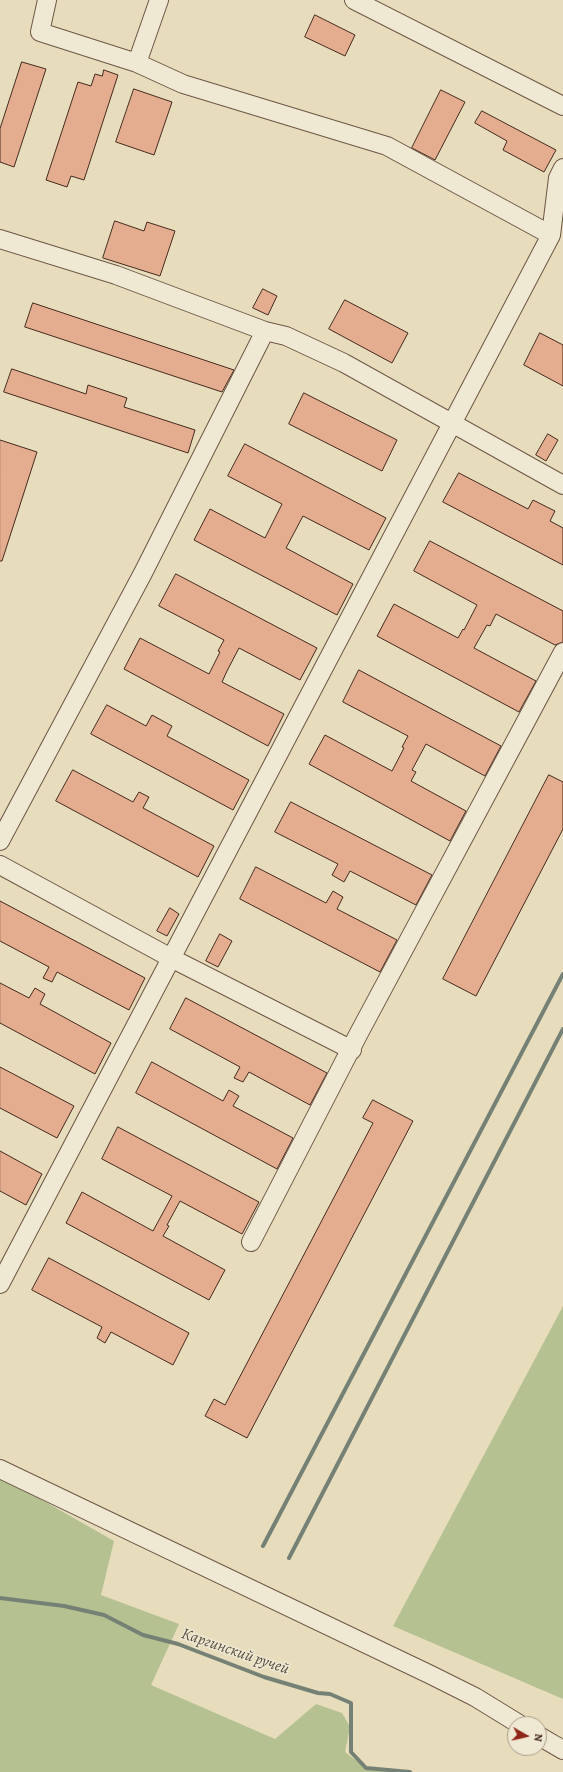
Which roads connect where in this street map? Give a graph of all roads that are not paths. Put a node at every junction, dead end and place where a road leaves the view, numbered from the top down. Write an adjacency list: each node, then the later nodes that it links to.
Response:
1 (47, 0): 4 (lane)
2 (160, 0): 4 (lane)
3 (354, 0): 5 (lane)
4 (137, 63): 7 (lane)
5 (563, 106)
6 (563, 168): 7 (lane)
7 (551, 235): 10 (lane)
8 (0, 239): 9 (lane)
9 (265, 332): 10 (lane); 13 (lane)
10 (452, 424): 11 (lane); 15 (lane)
11 (563, 485)
12 (563, 652): 16 (lane)
13 (0, 841)
14 (0, 864): 15 (lane)
15 (171, 958): 16 (lane); 18 (lane)
16 (352, 1050): 17 (lane)
17 (251, 1242)
18 (0, 1284)
19 (0, 1470): 20 (lane)
20 (507, 1717)
21 (547, 1741): 22 (lane)
22 (563, 1750)

